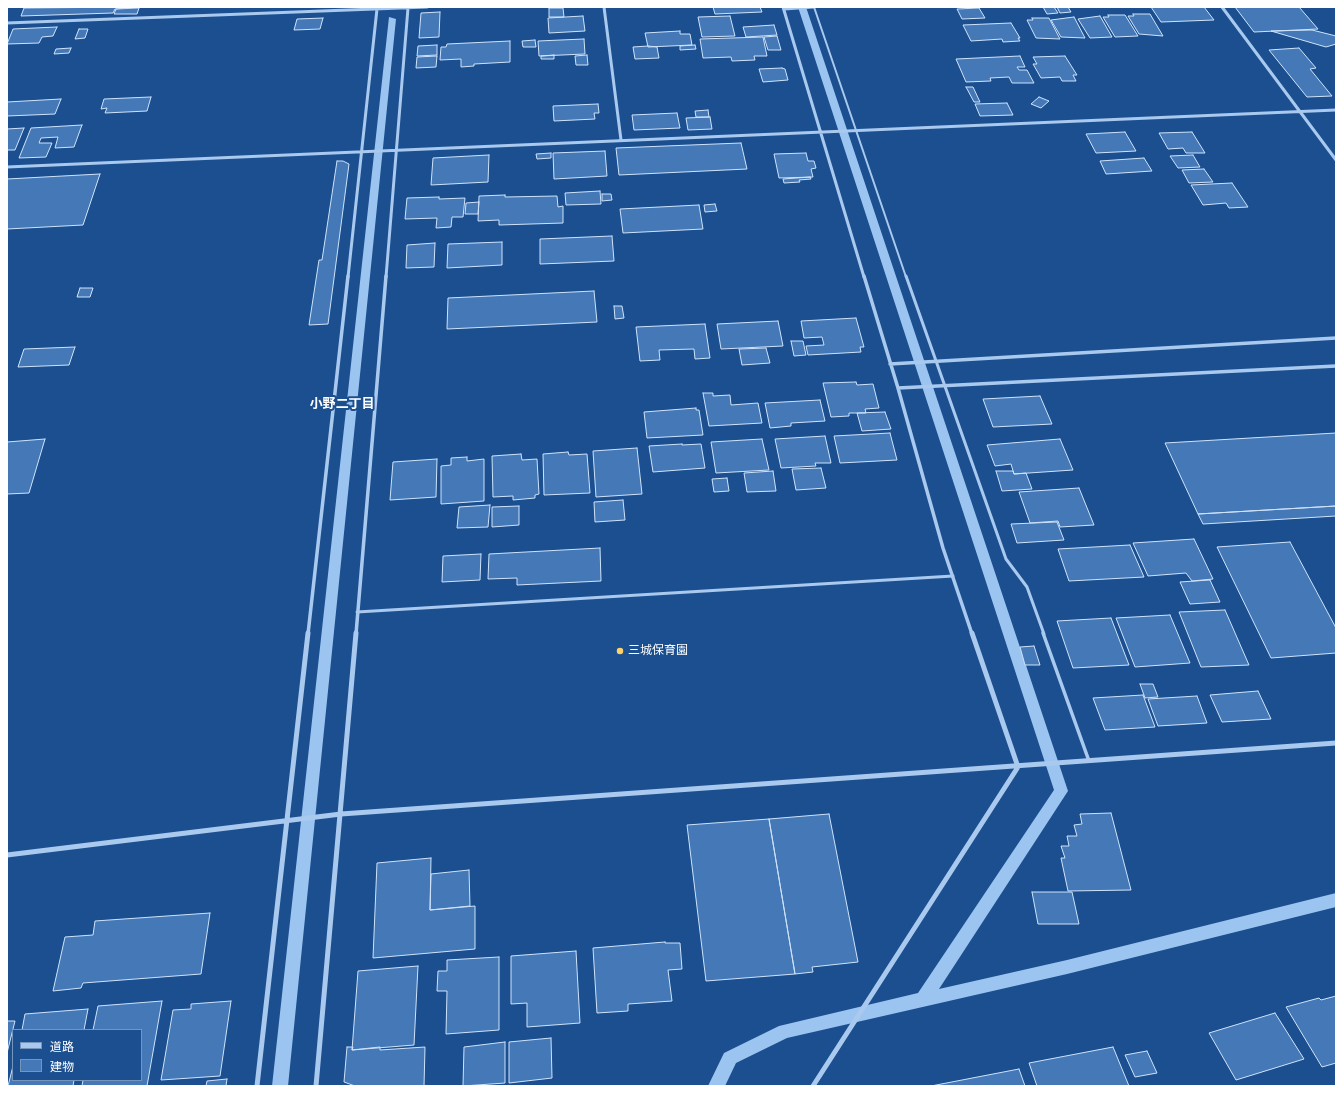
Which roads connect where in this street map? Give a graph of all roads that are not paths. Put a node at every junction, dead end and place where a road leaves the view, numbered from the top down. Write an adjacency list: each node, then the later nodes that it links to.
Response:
1 (427, 7): 5 (street)
2 (604, 7): 13 (street)
3 (814, 7): 6 (street); 11 (lane)
4 (1222, 7): 10 (street)
5 (408, 8): 7 (street); 14 (street)
6 (784, 8): 12 (street)
7 (377, 9): 8 (street); 15 (street)
8 (7, 23)
9 (1336, 110): 10 (street)
10 (1299, 111): 11 (street); 16 (street)
11 (856, 129): 12 (street); 19 (lane)
12 (819, 131): 13 (street); 20 (street)
13 (621, 140): 14 (street)
14 (395, 150): 15 (street); 25 (street)
15 (362, 152): 17 (street); 30 (street)
16 (1336, 160)
17 (7, 167)
18 (1336, 338): 19 (street)
19 (936, 361): 20 (street); 22 (lane)
20 (890, 364): 23 (street)
21 (1336, 366): 22 (street)
22 (946, 386): 23 (street); 27 (lane)
23 (898, 388): 24 (street)
24 (952, 576): 25 (lane); 28 (street)
25 (357, 612): 29 (street)
26 (1336, 743): 27 (street)
27 (1089, 761): 28 (street)
28 (1018, 767): 29 (street); 34 (street)
29 (340, 814): 30 (street); 33 (street)
30 (286, 820): 31 (street); 32 (street)
31 (7, 855)
32 (257, 1086)
33 (316, 1086)
34 (813, 1086)

